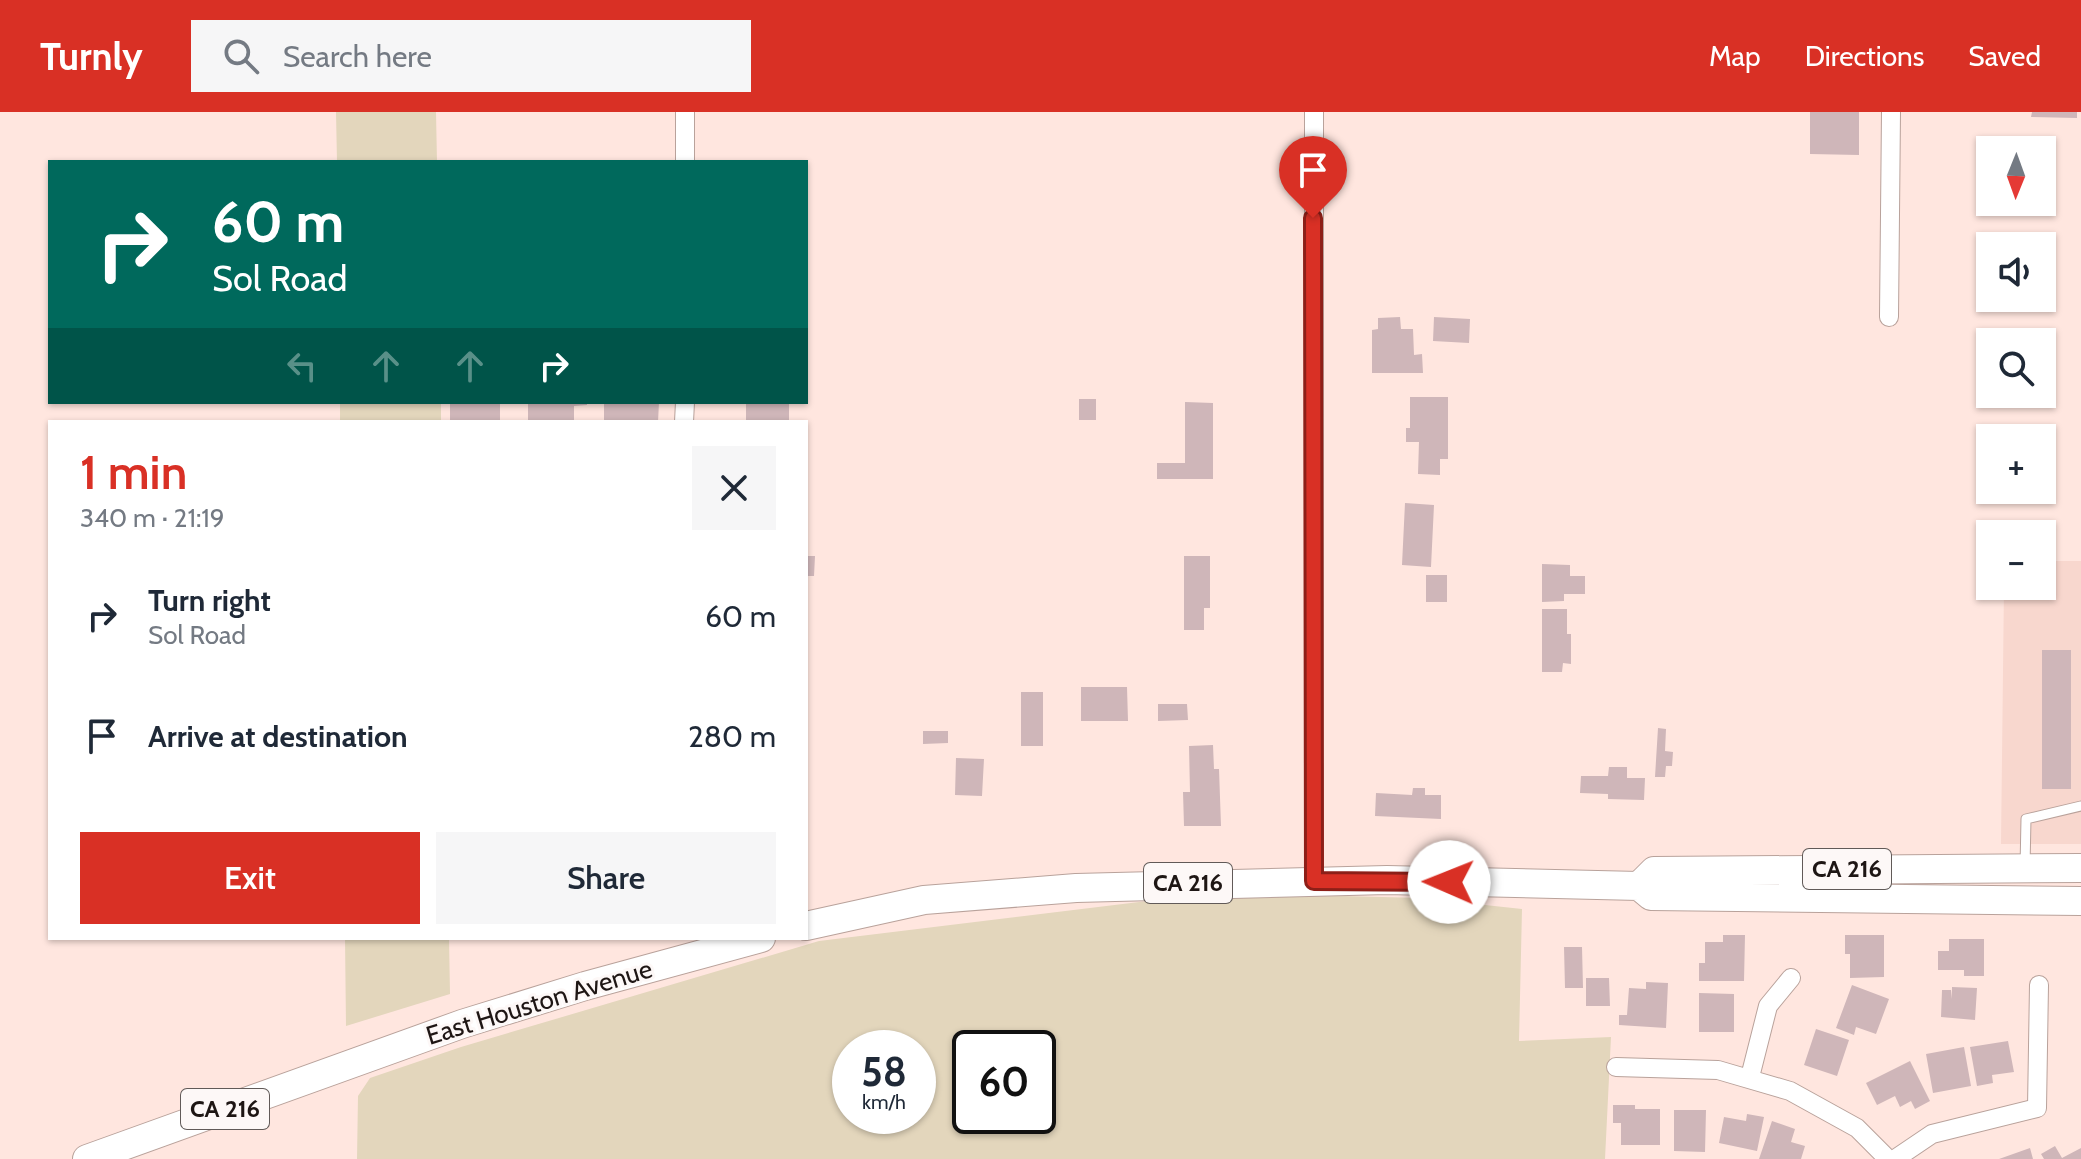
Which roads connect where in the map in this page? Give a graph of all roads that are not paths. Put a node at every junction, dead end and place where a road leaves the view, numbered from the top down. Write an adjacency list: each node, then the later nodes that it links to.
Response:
1 (685, 112): 4 (street)
2 (1314, 112): 9 (street)
3 (1891, 112): 5 (street)
4 (685, 160)
5 (1889, 317)
6 (2081, 806): 7 (lane)
7 (2025, 868): 8 (main road, CA 216); 10 (main road, CA 216)
8 (2081, 868)
9 (1314, 881): 10 (main road, CA 216); 12 (main road, CA 216)
10 (1639, 886): 11 (main road, CA 216)
11 (2081, 901)
12 (808, 926)
13 (754, 940): 18 (main road, East Houston Avenue / CA 216)
14 (1791, 978): 17 (street)
15 (2039, 985): 20 (street)
16 (1616, 1067): 17 (street)
17 (1750, 1077): 19 (street)
18 (87, 1159)
19 (1888, 1159)
20 (1895, 1159)

